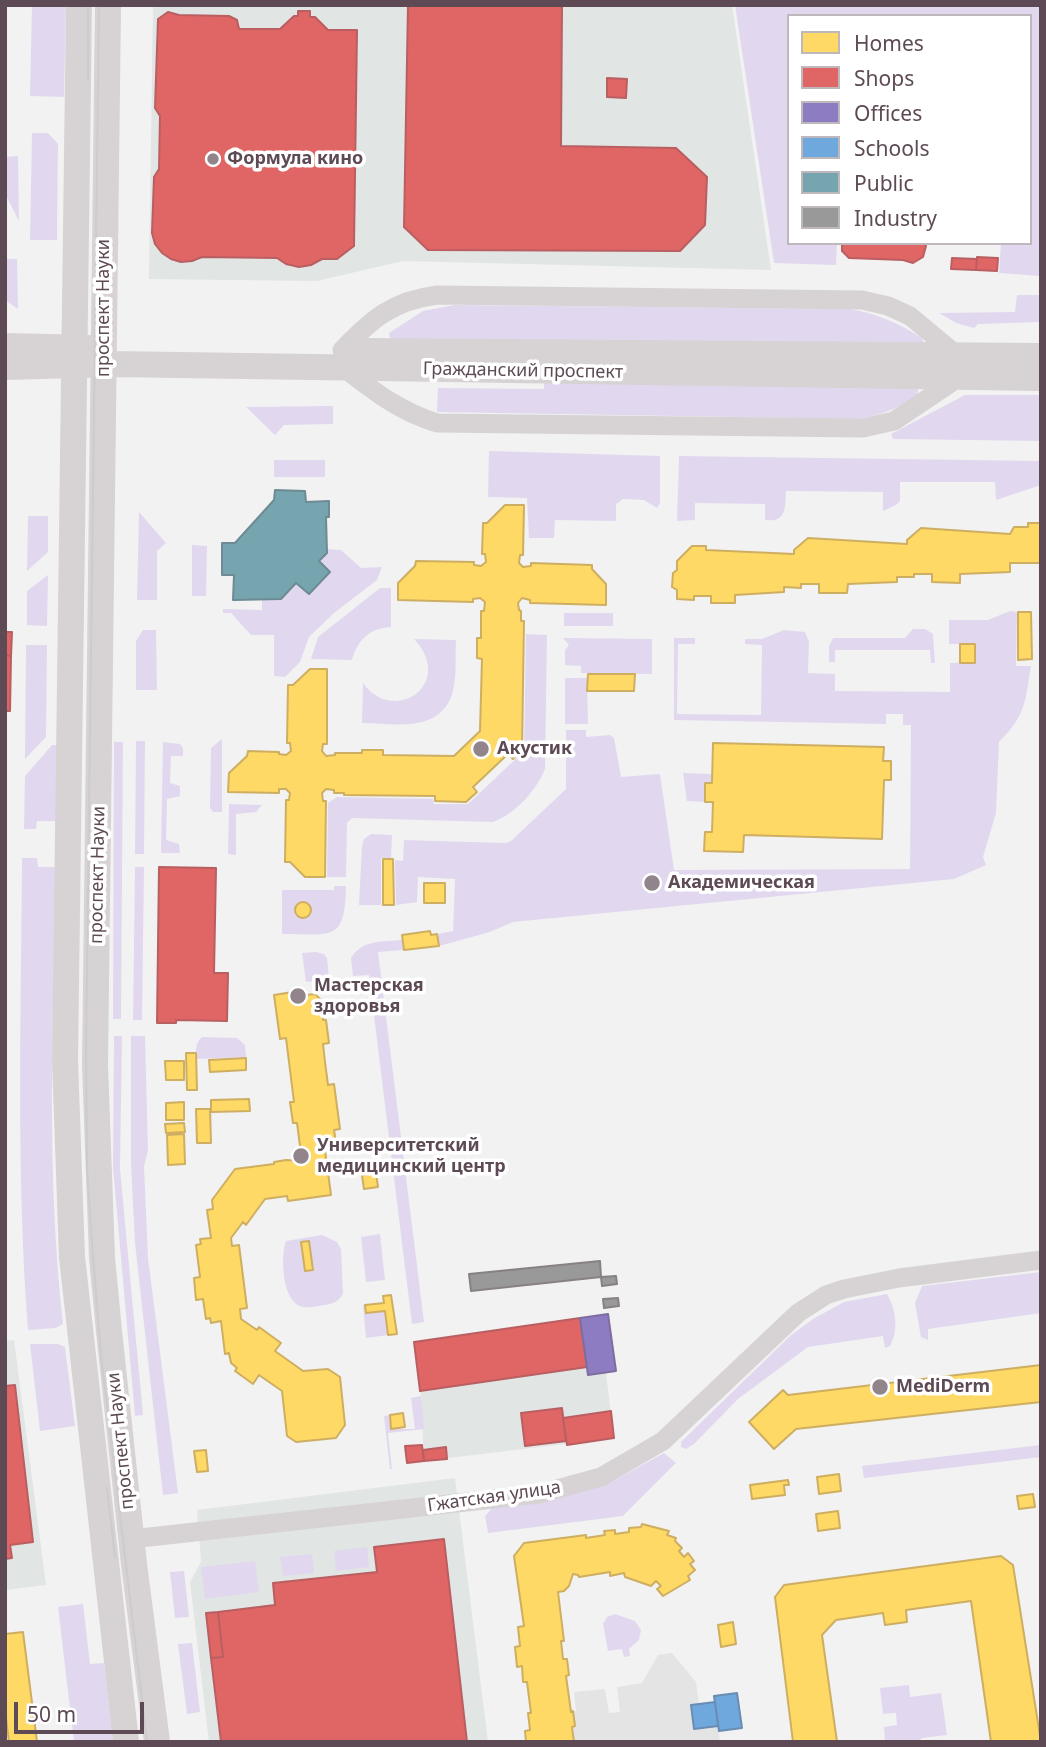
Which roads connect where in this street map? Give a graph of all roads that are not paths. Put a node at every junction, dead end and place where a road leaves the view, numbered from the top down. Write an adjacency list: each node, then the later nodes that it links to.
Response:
1 (79, 5): 4 (main road, проспект Науки)
2 (108, 5): 5 (main road, проспект Науки)
3 (5, 346): 4 (main road, Гражданский проспект)
4 (75, 356): 5 (main road, Гражданский проспект); 8 (main road, Гражданский проспект); 13 (main road, проспект Науки)
5 (104, 356): 7 (main road, Гражданский проспект); 12 (main road, проспект Науки)
6 (1041, 356): 9 (main road, Гражданский проспект)
7 (343, 359): 9 (main road, Гражданский проспект); 9 (street); 9 (street)
8 (5, 367)
9 (958, 367): 10 (main road, Гражданский проспект)
10 (1041, 378)
11 (1041, 1260): 12 (street, Гжатская улица)
12 (131, 1539): 14 (main road, проспект Науки)
13 (126, 1742)
14 (157, 1742)

